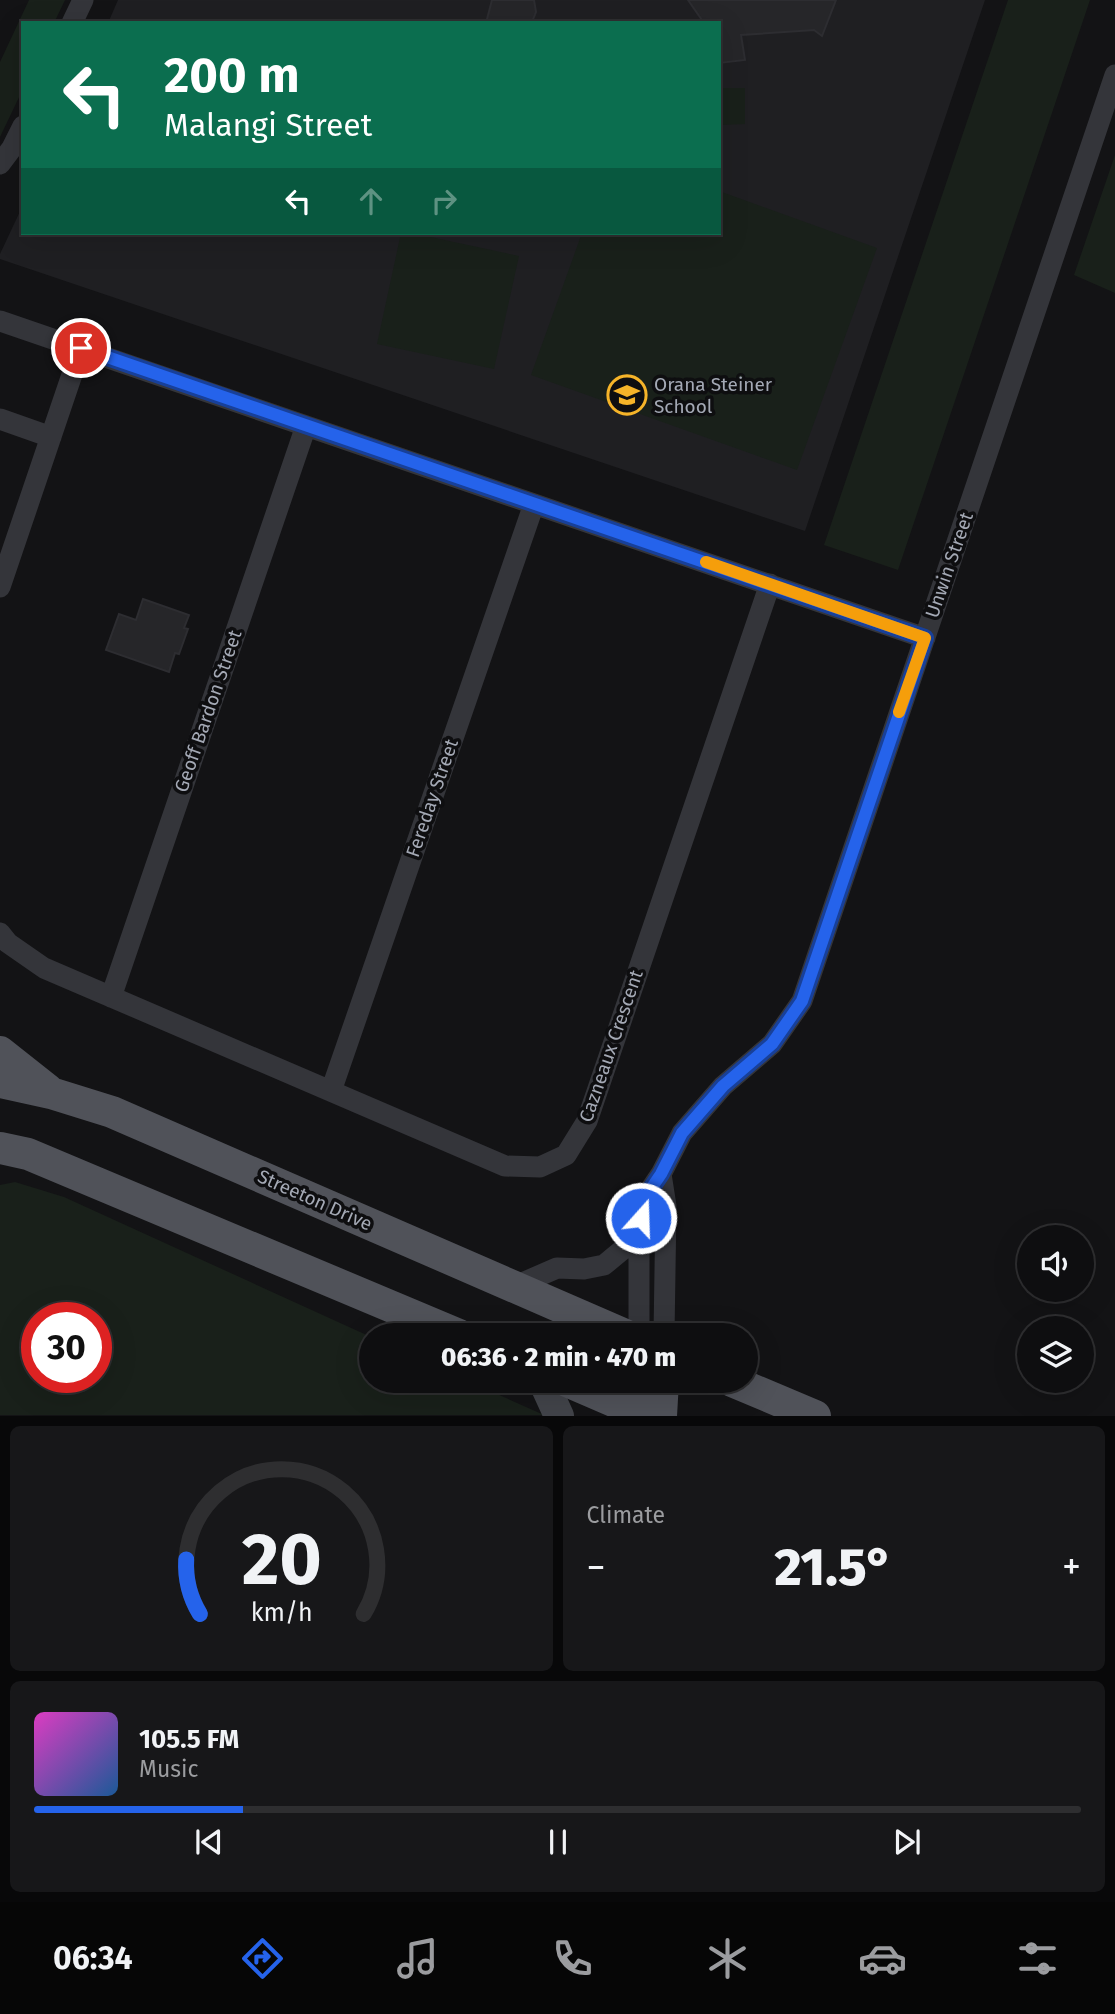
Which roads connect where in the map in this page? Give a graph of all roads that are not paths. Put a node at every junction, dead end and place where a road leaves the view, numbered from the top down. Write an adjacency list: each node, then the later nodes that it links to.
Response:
1 (83, 0): 2 (street)
2 (73, 21)
3 (1115, 75): 14 (street, Unwin Street)
4 (21, 130): 5 (street)
5 (0, 164)
6 (0, 321): 7 (street)
7 (81, 348): 9 (street); 10 (street)
8 (0, 419): 10 (street)
9 (306, 426): 11 (street); 16 (street, Geoff Bardon Street)
10 (51, 437): 13 (street)
11 (534, 504): 12 (street); 19 (street, Fereday Street)
12 (770, 584): 14 (street); 19 (street, Cazneaux Crescent)
13 (0, 587)
14 (925, 638): 24 (street, Unwin Street)
15 (0, 933): 16 (street, Cazneaux Crescent)
16 (111, 997): 19 (street, Cazneaux Crescent)
17 (0, 1052): 20 (main road)
18 (0, 1082): 20 (main road, Streeton Drive)
19 (331, 1091)
20 (51, 1093): 26 (main road, Streeton Drive)
21 (0, 1148): 22 (main road)
22 (62, 1170): 23 (main road); 27 (main road)
23 (0, 1171)
24 (661, 1174): 25 (street, Unwin Street); 30 (street)
25 (639, 1236): 26 (street); 29 (street, Unwin Street)
26 (513, 1287): 28 (main road, Streeton Drive)
27 (430, 1323)
28 (597, 1323)
29 (639, 1323)
30 (664, 1323)
31 (758, 1392): 38 (main road)
32 (548, 1393): 37 (main road)
33 (595, 1393): 36 (main road)
34 (642, 1393): 36 (main road)
35 (657, 1393): 36 (main road)
36 (647, 1415)
37 (559, 1416)
38 (815, 1416)

